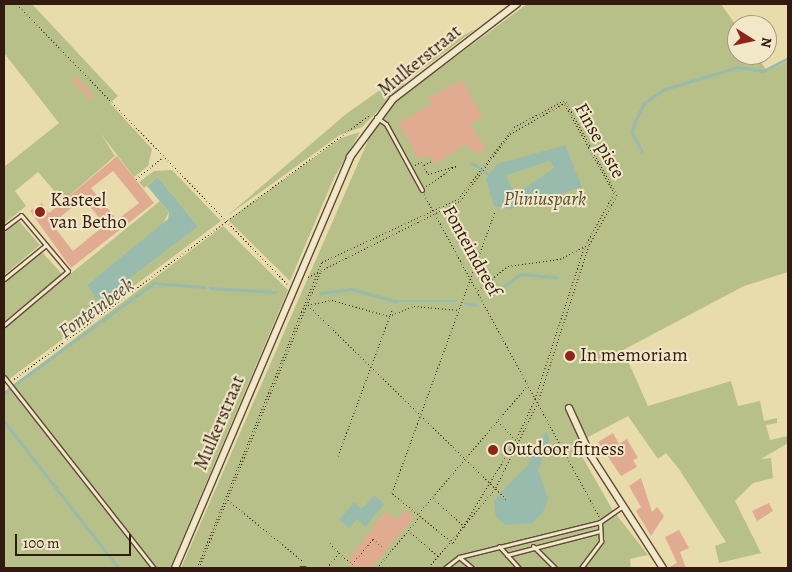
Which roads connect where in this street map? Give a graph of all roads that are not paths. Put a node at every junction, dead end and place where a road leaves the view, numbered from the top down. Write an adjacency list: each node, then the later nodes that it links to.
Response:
1 (517, 4): 2 (street, Mulkerstraat)
2 (376, 117): 3 (lane); 18 (street, Mulkerstraat)
3 (422, 190)
4 (4, 228): 5 (lane)
5 (46, 245): 6 (lane); 7 (lane)
6 (4, 279)
7 (4, 325)
8 (4, 377): 17 (lane)
9 (569, 408): 10 (street)
10 (623, 506): 11 (lane); 24 (street)
11 (601, 521): 12 (lane); 13 (lane)
12 (600, 531): 14 (lane); 23 (lane)
13 (498, 545): 15 (lane); 16 (lane)
14 (533, 546): 15 (lane); 22 (lane)
15 (507, 555): 21 (lane)
16 (459, 557): 19 (lane); 20 (lane)
17 (154, 568)
18 (175, 568)
19 (445, 568)
20 (472, 568)
21 (519, 568)
22 (555, 568)
23 (580, 568)
24 (663, 568)

